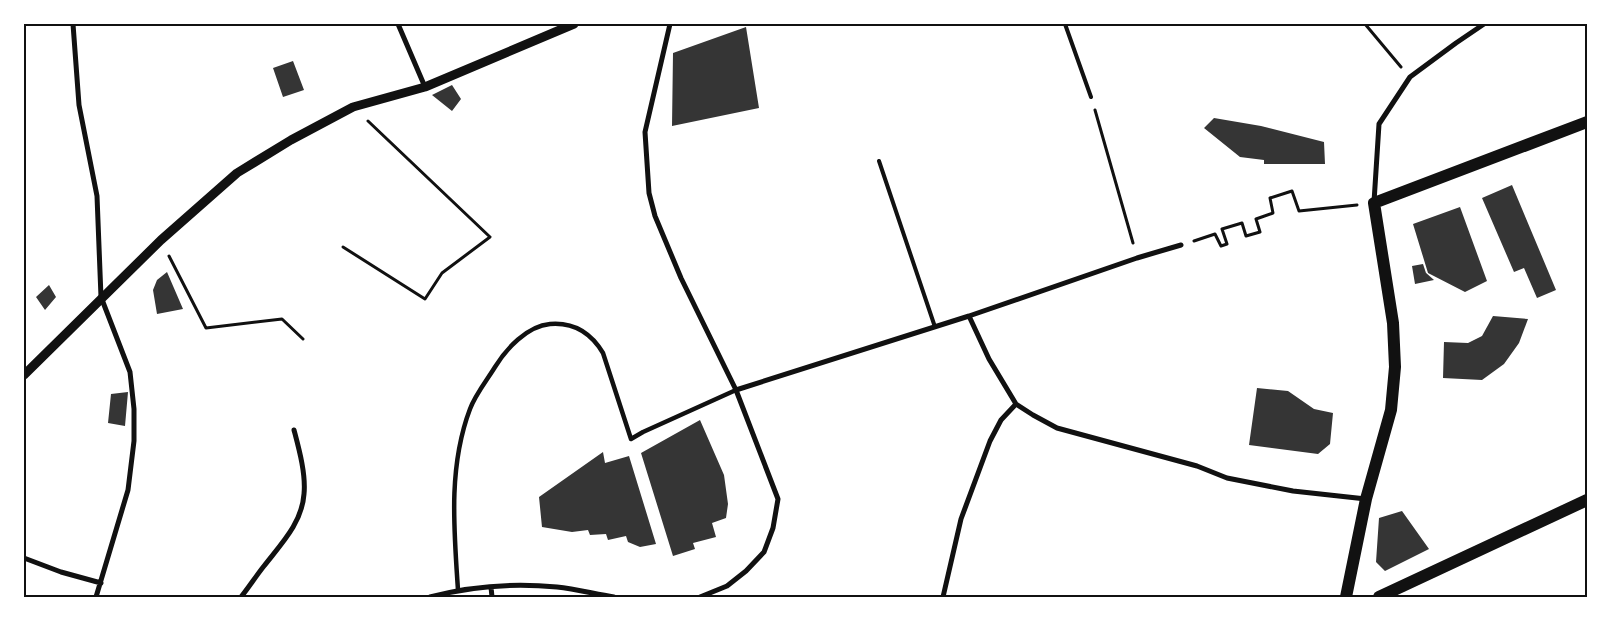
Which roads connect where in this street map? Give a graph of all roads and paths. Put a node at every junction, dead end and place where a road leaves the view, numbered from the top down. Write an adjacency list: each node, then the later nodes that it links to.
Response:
1 (73, 24): 19 (street)
2 (398, 24): 9 (street)
3 (574, 24): 9 (street)
4 (670, 24): 24 (street)
5 (1065, 24): 10 (lane)
6 (1365, 24): 8 (path)
7 (1484, 24): 8 (street)
8 (1410, 77): 14 (street)
9 (425, 87): 11 (street)
10 (1091, 97): 18 (path)
11 (353, 107): 15 (street); 17 (path)
12 (1587, 122): 14 (main road)
13 (879, 162): 21 (lane)
14 (1374, 203): 16 (path); 27 (main road)
15 (161, 240): 19 (street); 22 (path)
16 (1181, 245): 18 (street)
17 (343, 247)
18 (1137, 258): 20 (street)
19 (101, 297): 23 (street); 30 (street)
20 (969, 316): 21 (street); 25 (street)
21 (935, 327): 24 (street)
22 (303, 339)
23 (24, 375)
24 (736, 390): 32 (street); 38 (street)
25 (1016, 404): 27 (street); 39 (street)
26 (294, 430): 34 (street)
27 (1366, 499): 40 (main road)
28 (1587, 500): 41 (main road)
29 (24, 558): 30 (street)
30 (101, 583): 33 (street)
31 (491, 587): 32 (street); 36 (street); 37 (street)
32 (458, 590): 35 (street)
33 (96, 597)
34 (241, 597)
35 (430, 597)
36 (492, 597)
37 (614, 597)
38 (700, 597)
39 (943, 597)
40 (1346, 597)
41 (1379, 597)

